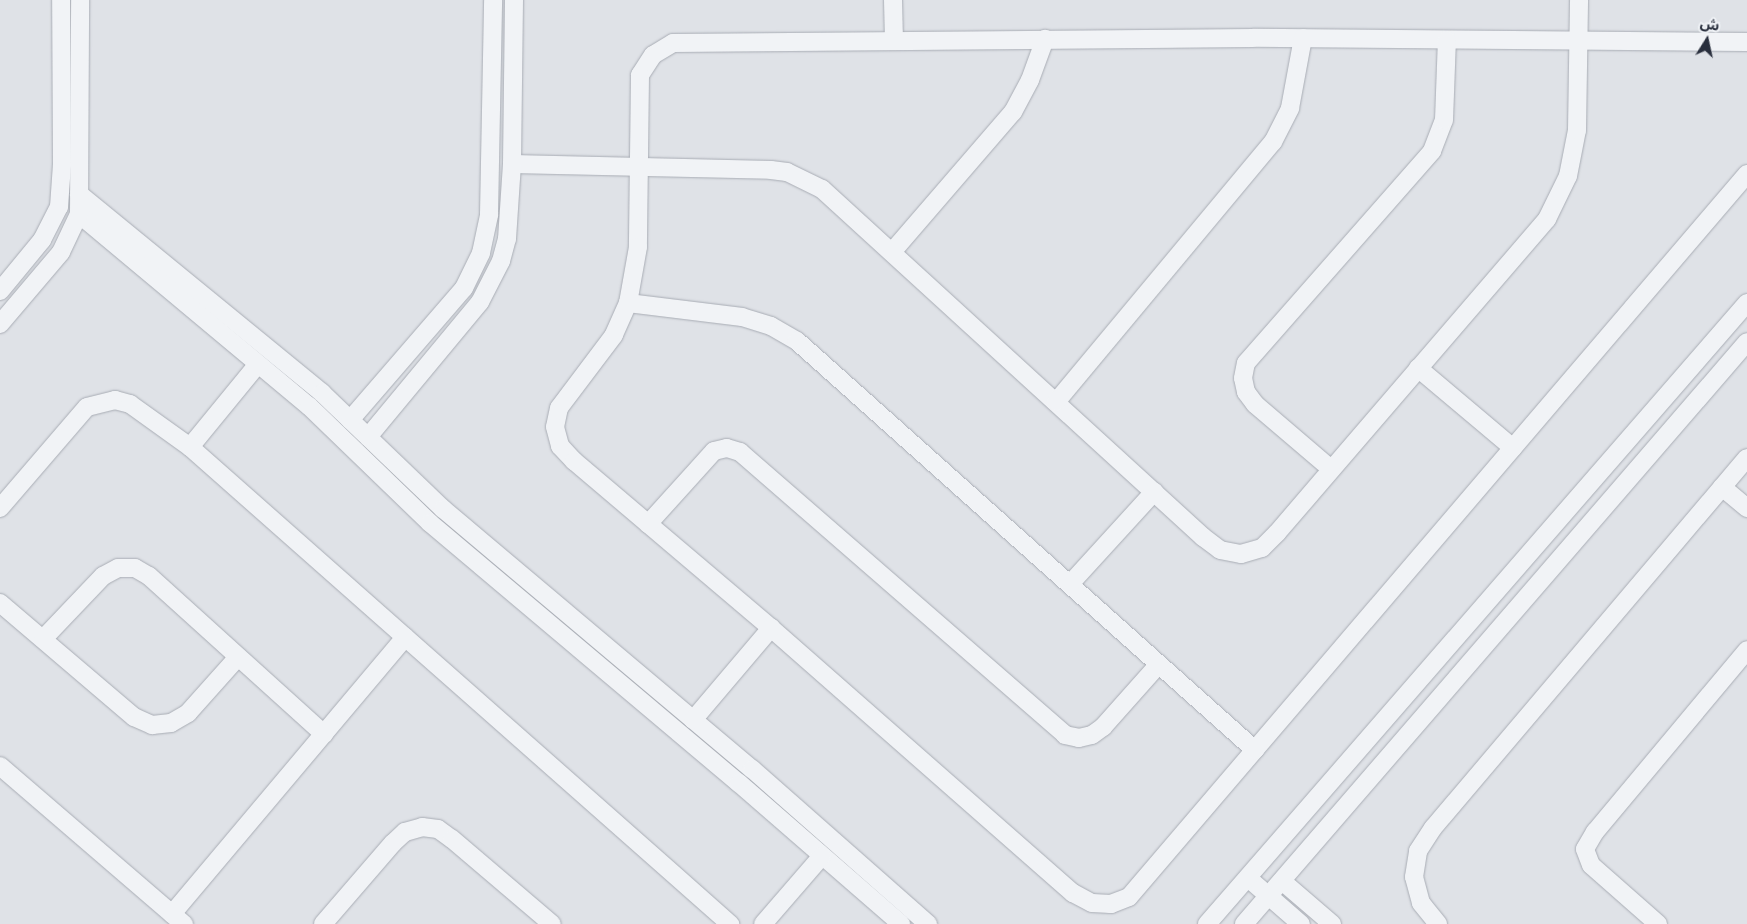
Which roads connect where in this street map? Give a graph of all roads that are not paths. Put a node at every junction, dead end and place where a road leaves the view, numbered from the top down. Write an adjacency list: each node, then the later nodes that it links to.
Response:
1 (61, 0): 15 (street)
2 (80, 0): 16 (street)
3 (493, 0): 7 (street)
4 (514, 0): 8 (street)
5 (893, 0): 11 (street)
6 (1579, 0): 13 (street)
7 (493, 31): 8 (street); 36 (street)
8 (514, 31): 17 (street)
9 (1303, 38): 10 (street); 12 (street); 34 (street)
10 (1045, 39): 11 (street); 23 (street)
11 (894, 40): 18 (street)
12 (1447, 40): 13 (street); 41 (street)
13 (1579, 41): 14 (street); 32 (street)
14 (1747, 42)
15 (61, 77): 16 (street); 25 (street)
16 (80, 77): 20 (street)
17 (512, 164): 18 (street); 37 (street)
18 (638, 166): 23 (street); 27 (street)
19 (1747, 174): 39 (street)
20 (79, 194): 21 (street); 22 (street)
21 (79, 214): 24 (street); 26 (street)
22 (145, 246): 24 (street); 33 (street)
23 (892, 252): 34 (street)
24 (133, 260): 31 (street)
25 (2, 289): 26 (street)
26 (20, 300): 29 (street)
27 (628, 303): 46 (street); 47 (street)
28 (1747, 303): 58 (street)
29 (0, 324)
30 (1747, 342): 60 (street)
31 (258, 364): 35 (street); 38 (street)
32 (1418, 368): 39 (street); 41 (street)
33 (322, 393): 35 (street); 36 (street)
34 (1056, 402): 43 (street)
35 (309, 406): 62 (street)
36 (350, 420): 37 (street)
37 (368, 437): 55 (street)
38 (190, 447): 44 (street); 50 (street)
39 (1513, 448): 57 (street)
40 (1747, 458): 42 (street)
41 (1331, 469): 43 (street)
42 (1722, 487): 45 (street); 78 (street)
43 (1154, 492): 47 (street)
44 (0, 508)
45 (1747, 508)
46 (648, 524): 49 (street); 54 (street)
47 (1070, 584): 54 (street)
48 (0, 603): 51 (street)
49 (771, 628): 55 (street); 57 (street)
50 (405, 637): 56 (street); 70 (street)
51 (42, 639): 53 (street); 53 (street)
52 (1747, 650): 79 (street)
53 (238, 657): 56 (street)
54 (1159, 664): 57 (street)
55 (693, 720): 61 (street)
56 (324, 734): 67 (street)
57 (1255, 750)
58 (1358, 750): 60 (street); 64 (street)
59 (0, 766): 67 (street)
60 (1378, 767): 65 (street)
61 (752, 768): 62 (street); 73 (street)
62 (739, 783): 63 (street)
63 (822, 856): 71 (street); 72 (street)
64 (1248, 878): 66 (street); 74 (street)
65 (1282, 881): 66 (street); 77 (street)
66 (1269, 896): 75 (street); 76 (street)
67 (178, 919)
68 (323, 924): 69 (street)
69 (552, 924)
70 (730, 924)
71 (763, 924)
72 (901, 924)
73 (928, 924)
74 (1207, 924)
75 (1244, 924)
76 (1301, 924)
77 (1332, 924)
78 (1438, 924)
79 (1658, 924)

